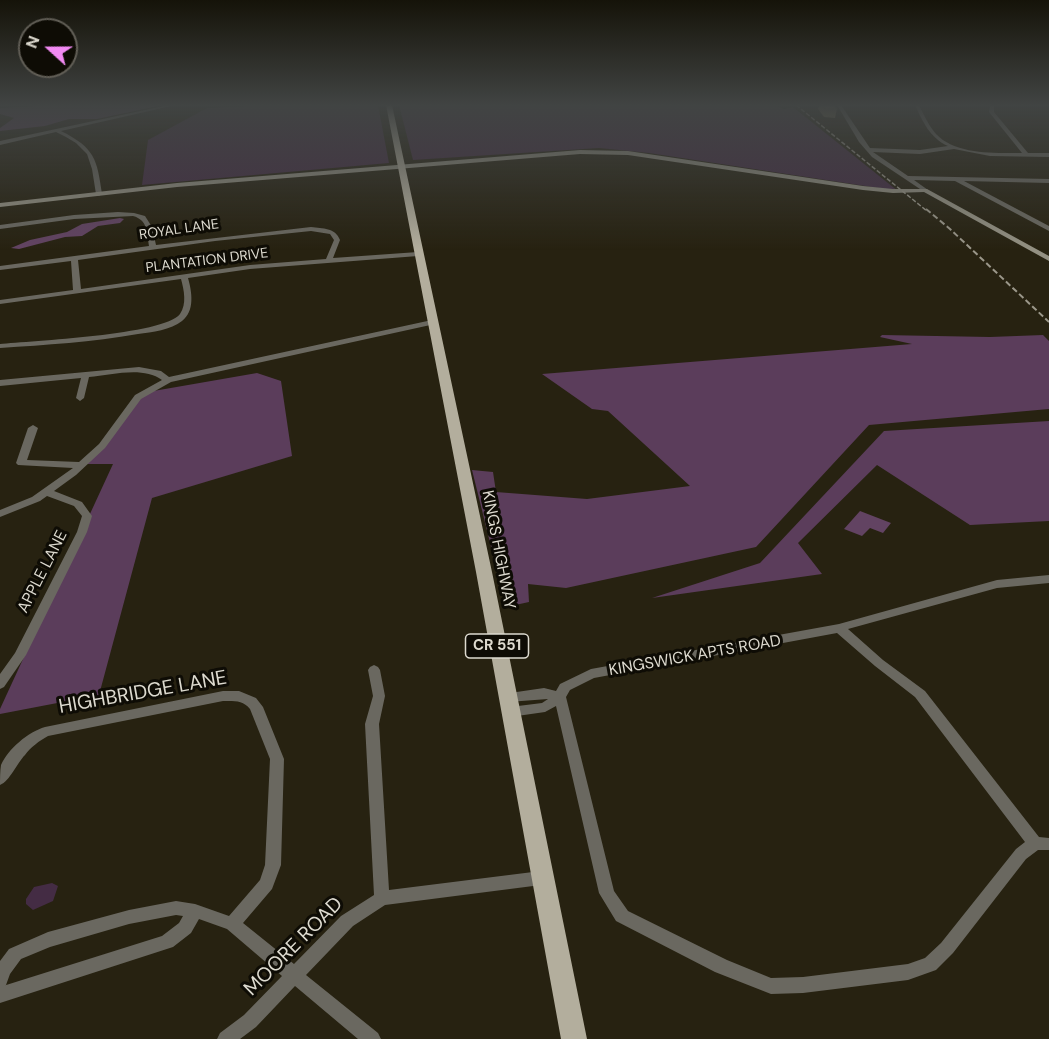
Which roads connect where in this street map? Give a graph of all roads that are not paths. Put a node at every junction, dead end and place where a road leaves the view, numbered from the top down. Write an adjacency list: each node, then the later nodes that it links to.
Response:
1 (91, 153): 14 (street)
2 (399, 153): 9 (main road, KINGS HIGHWAY / CR 551)
3 (568, 153): 9 (street)
4 (630, 153): 13 (street)
5 (873, 153): 10 (street)
6 (1004, 153): 7 (street)
7 (1026, 155): 8 (street)
8 (1049, 155)
9 (401, 165): 14 (street); 19 (main road, KINGS HIGHWAY / CR 551)
10 (905, 178): 11 (street); 13 (street)
11 (954, 178): 12 (street); 17 (street)
12 (1049, 183)
13 (925, 190): 21 (street)
14 (99, 194): 15 (street)
15 (0, 205)
16 (0, 227): 18 (street)
17 (1049, 229)
18 (153, 247): 20 (street, ROYAL LANE); 22 (street, ROYAL LANE)
19 (418, 254): 22 (street, PLANTATION DRIVE); 27 (main road, KINGS HIGHWAY / CR 551)
20 (74, 258): 23 (street, ROYAL LANE); 25 (street)
21 (1049, 259)
22 (329, 260): 24 (street, PLANTATION DRIVE)
23 (0, 268)
24 (184, 275): 25 (street, PLANTATION DRIVE); 28 (street)
25 (77, 290): 26 (street, PLANTATION DRIVE)
26 (0, 302)
27 (432, 325): 30 (street); 42 (main road, KINGS HIGHWAY / CR 551)
28 (0, 346)
29 (86, 374): 30 (street); 31 (street); 32 (street)
30 (168, 380): 34 (street)
31 (0, 383)
32 (80, 398)
33 (33, 428): 34 (street)
34 (82, 465): 35 (street)
35 (46, 492): 36 (street); 40 (street, APPLE LANE)
36 (0, 514)
37 (1049, 579): 38 (street, KINGSWICK APTS ROAD)
38 (839, 628): 41 (street, KINGSWICK APTS ROAD); 44 (street)
39 (374, 670): 46 (street)
40 (0, 684)
41 (560, 697): 42 (street, KINGSWICK APTS ROAD); 44 (street)
42 (509, 704): 45 (main road, KINGS HIGHWAY / CR 551)
43 (0, 779): 48 (street, HIGHBRIDGE LANE)
44 (1042, 843)
45 (541, 878): 46 (street, MOORE ROAD); 54 (main road, KINGS HIGHWAY / CR 551)
46 (382, 898): 49 (street, MOORE ROAD)
47 (195, 911): 48 (street); 50 (street); 51 (street)
48 (232, 924): 49 (street)
49 (295, 976): 52 (street, MOORE ROAD); 53 (street)
50 (0, 979)
51 (0, 995)
52 (226, 1039)
53 (372, 1039)
54 (574, 1039)

